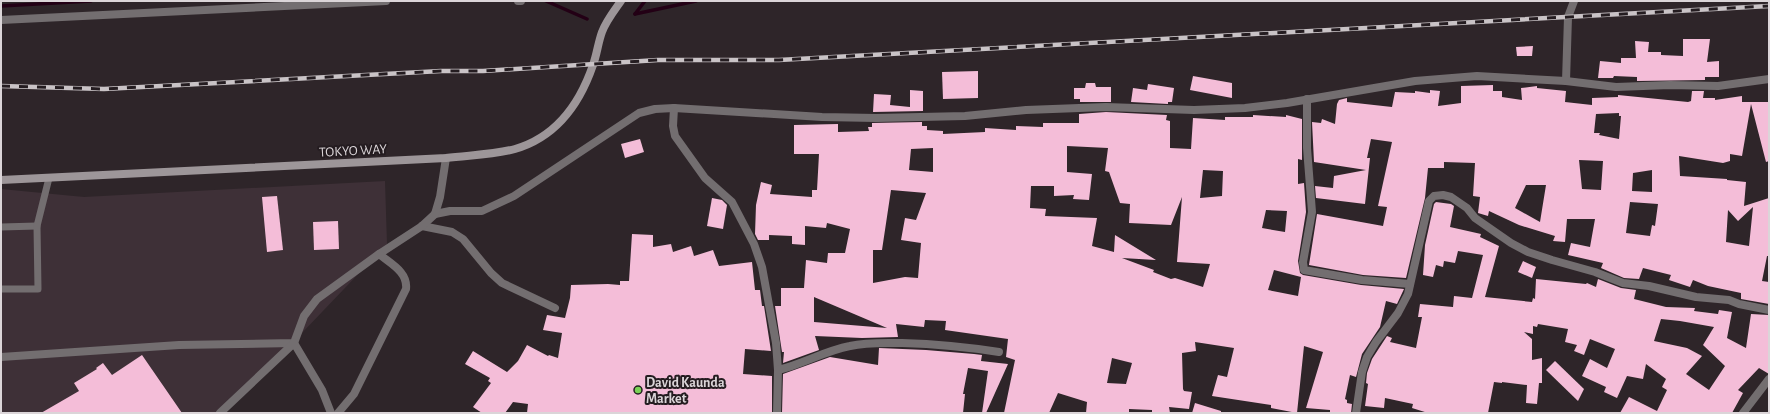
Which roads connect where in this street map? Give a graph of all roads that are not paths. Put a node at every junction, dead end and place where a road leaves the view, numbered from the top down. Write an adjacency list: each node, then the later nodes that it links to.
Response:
1 (386, 1): 6 (street)
2 (518, 1): 3 (street)
3 (521, 1)
4 (621, 1): 11 (main road, TOKYO WAY)
5 (1574, 1): 8 (street)
6 (1, 20)
7 (1769, 79): 8 (street)
8 (1566, 81): 9 (street)
9 (1307, 99): 10 (street); 19 (street)
10 (674, 108): 14 (street); 26 (street)
11 (446, 158): 12 (main road, TOKYO WAY); 14 (street)
12 (49, 178): 13 (main road, TOKYO WAY); 15 (lane)
13 (1, 180)
14 (435, 214): 16 (street)
15 (37, 226): 17 (lane); 20 (lane)
16 (422, 226): 18 (street); 21 (street)
17 (1, 227)
18 (379, 254): 23 (street); 30 (street)
19 (1410, 284): 22 (street); 32 (street)
20 (1, 289)
21 (555, 308)
22 (1769, 310)
23 (294, 343): 25 (street); 28 (street); 29 (street)
24 (999, 352): 26 (street)
25 (1, 358)
26 (778, 370): 31 (street)
27 (1769, 380): 33 (street)
28 (220, 413)
29 (331, 413)
30 (338, 413)
31 (777, 413)
32 (1356, 413)
33 (1743, 413)

